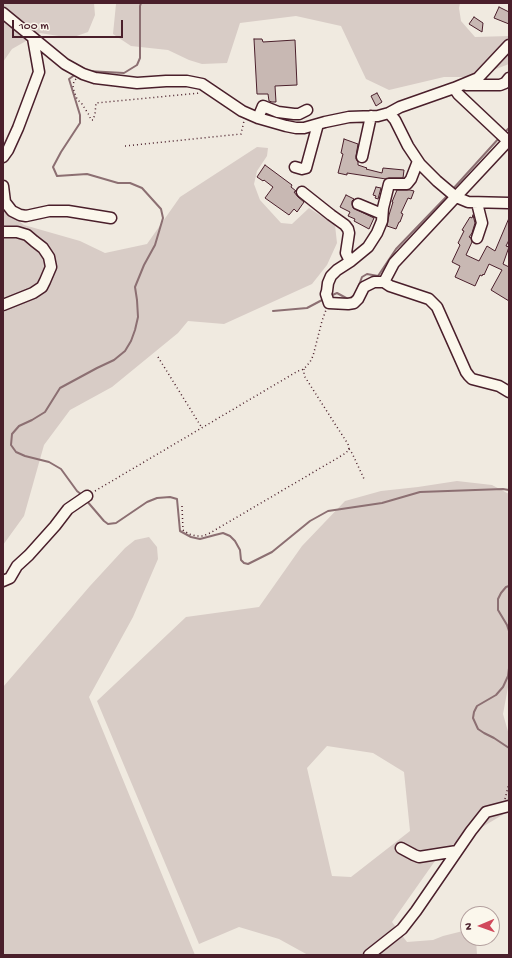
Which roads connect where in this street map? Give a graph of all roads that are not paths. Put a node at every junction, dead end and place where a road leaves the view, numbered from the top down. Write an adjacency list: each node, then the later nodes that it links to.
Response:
1 (3, 14): 2 (street)
2 (33, 38): 8 (street); 12 (street)
3 (509, 45): 5 (street)
4 (509, 78): 5 (street)
5 (458, 86): 7 (street); 11 (street)
6 (307, 110): 8 (street)
7 (389, 113): 9 (street); 14 (street)
8 (253, 116): 10 (street)
9 (371, 116): 10 (street); 13 (street)
10 (318, 124): 15 (street)
11 (506, 139): 18 (street)
12 (3, 157)
13 (362, 157)
14 (418, 161): 18 (street); 22 (street)
15 (295, 167)
16 (3, 186): 23 (street)
17 (302, 192): 26 (street)
18 (452, 194): 19 (street); 27 (street)
19 (477, 203): 20 (street); 25 (street)
20 (509, 203)
21 (358, 204): 22 (street)
22 (382, 214): 26 (street)
23 (112, 218)
24 (3, 232): 28 (street)
25 (477, 238)
26 (351, 261): 27 (street)
27 (384, 282): 29 (street)
28 (3, 305)
29 (509, 392)
30 (85, 498): 31 (street)
31 (3, 581)
32 (507, 807): 34 (street)
33 (402, 848): 34 (street)
34 (457, 851): 35 (street)
35 (369, 955)

